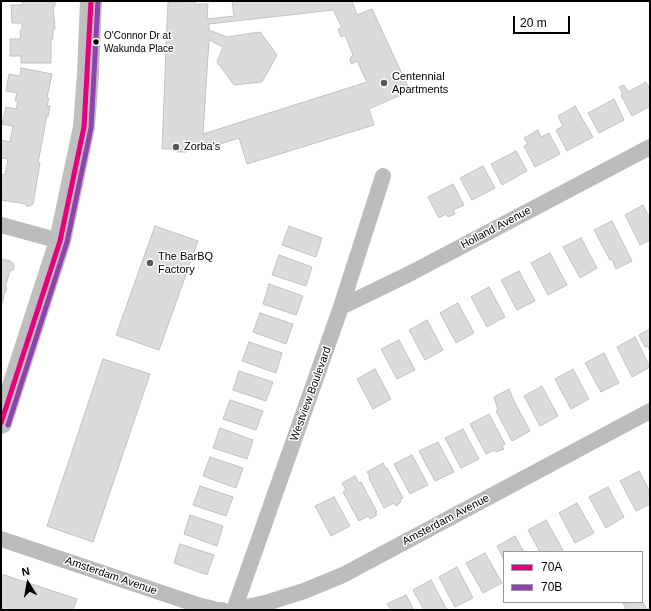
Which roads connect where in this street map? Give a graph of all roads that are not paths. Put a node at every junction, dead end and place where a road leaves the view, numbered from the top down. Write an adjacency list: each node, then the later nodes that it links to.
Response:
1 (91, 1): 5 (main road)
2 (650, 147): 6 (street, Holland Avenue)
3 (383, 176): 6 (street, Westview Boulevard)
4 (1, 225): 5 (street)
5 (60, 241): 8 (main road)
6 (341, 307): 11 (street, Westview Boulevard)
7 (650, 411): 11 (street, Amsterdam Avenue)
8 (1, 423)
9 (1, 539): 10 (street, Amsterdam Avenue)
10 (222, 610)
11 (234, 610)

